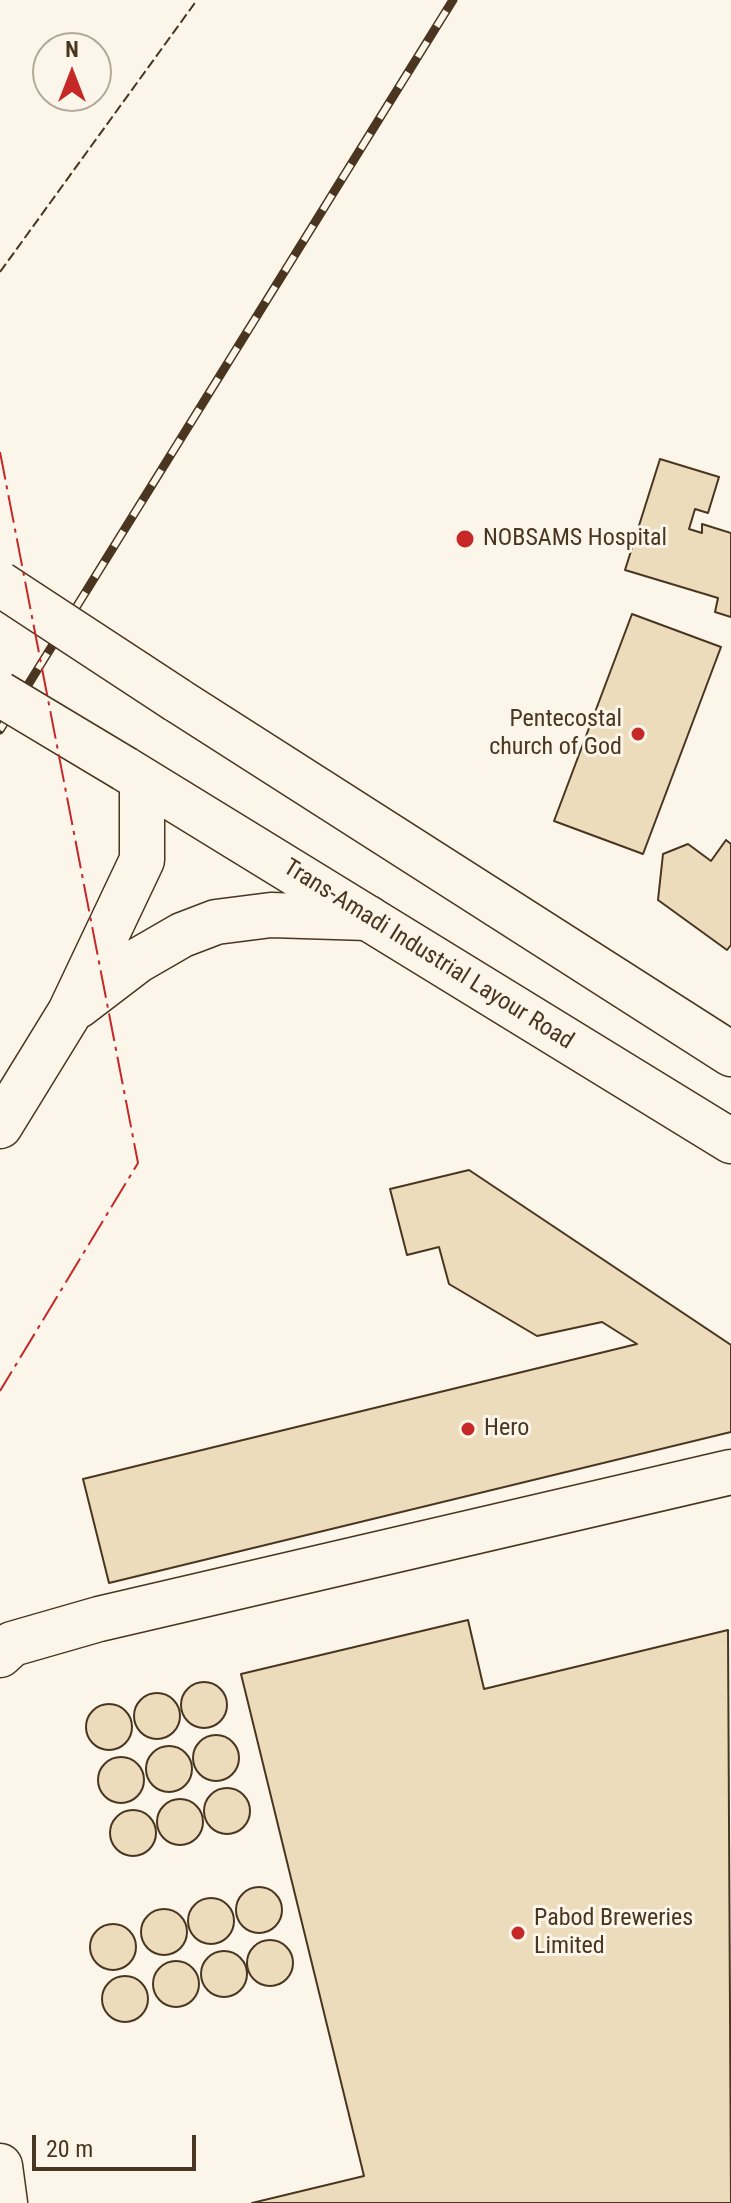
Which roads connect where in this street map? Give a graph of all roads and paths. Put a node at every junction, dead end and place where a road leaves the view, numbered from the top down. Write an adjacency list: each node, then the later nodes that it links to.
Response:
1 (0, 584): 6 (main road, bridge)
2 (0, 694): 3 (main road, Trans-Amadi Industrial Layour Road, bridge)
3 (134, 774): 4 (main road, Trans-Amadi Industrial Layour Road); 5 (main road)
4 (368, 918): 5 (main road); 8 (main road, Trans-Amadi Industrial Layour Road)
5 (70, 1012): 7 (main road)
6 (731, 1054)
7 (0, 1126)
8 (731, 1141)
9 (731, 1472): 10 (main road)
10 (0, 1655)
11 (0, 2166): 12 (main road)
12 (5, 2203)

